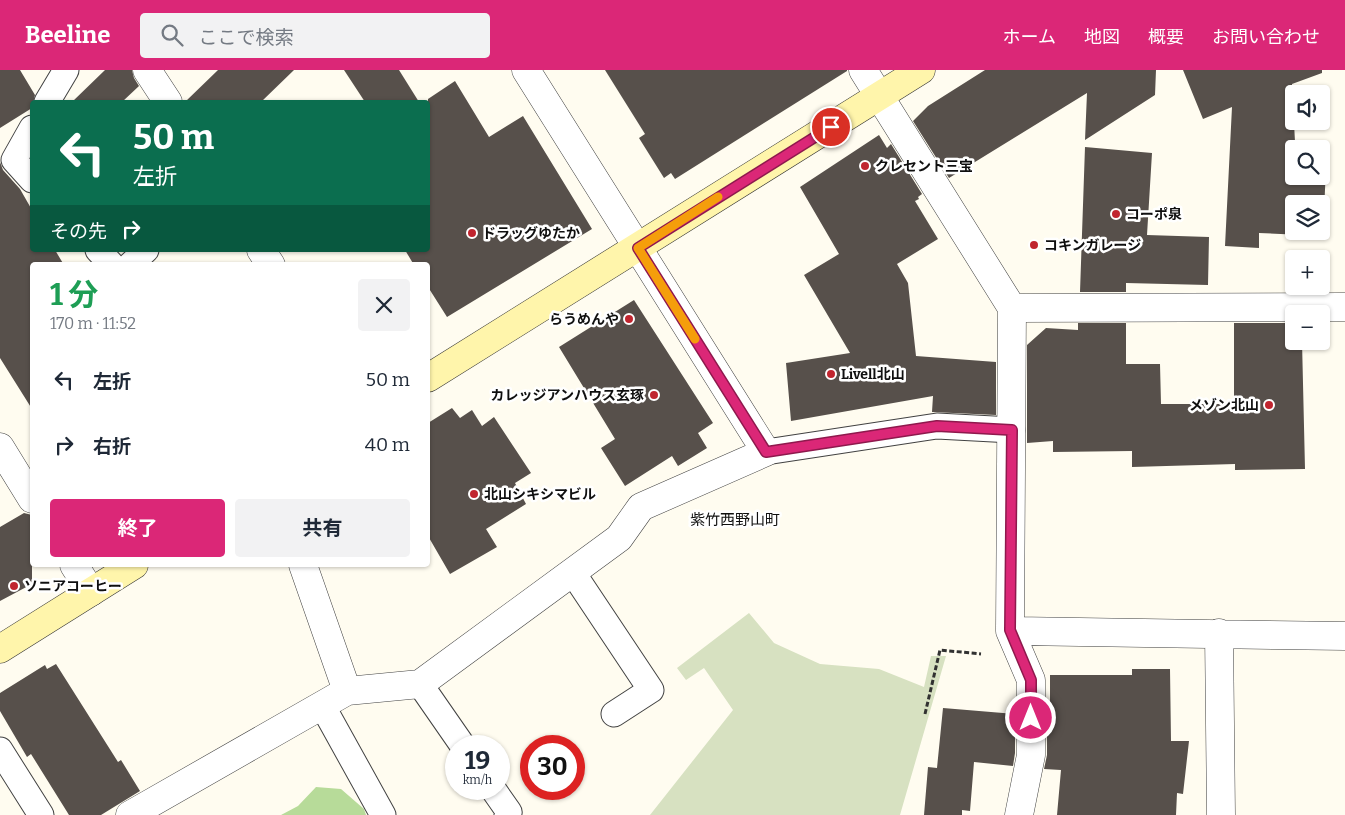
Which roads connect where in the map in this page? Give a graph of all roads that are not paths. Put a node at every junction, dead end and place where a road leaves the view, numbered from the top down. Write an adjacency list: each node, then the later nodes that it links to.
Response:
1 (66, 70): 6 (lane)
2 (526, 70): 9 (street)
3 (863, 70): 5 (street)
4 (921, 70): 5 (street)
5 (879, 97): 9 (street); 15 (street)
6 (48, 100)
7 (30, 132): 8 (lane)
8 (30, 178)
9 (638, 248): 16 (street); 19 (street)
10 (100, 252): 12 (lane)
11 (144, 252): 13 (lane)
12 (109, 262)
13 (133, 262)
14 (1345, 307): 15 (street)
15 (1012, 308): 17 (street)
16 (430, 377)
17 (1012, 430): 19 (lane); 26 (street)
18 (0, 447): 20 (street)
19 (766, 452): 24 (street)
20 (30, 495)
21 (75, 567): 25 (street)
22 (131, 567): 25 (street)
23 (304, 567): 31 (street)
24 (572, 572): 30 (street); 33 (lane)
25 (91, 592): 29 (street)
26 (1010, 630): 27 (street); 41 (street)
27 (1219, 633): 28 (street); 42 (street)
28 (1345, 636)
29 (0, 649)
30 (420, 684): 31 (street); 34 (lane)
31 (347, 691): 32 (street)
32 (322, 705): 38 (street); 39 (lane)
33 (614, 714)
34 (455, 735)
35 (0, 750): 37 (lane)
36 (500, 800): 40 (lane)
37 (41, 815)
38 (130, 815)
39 (384, 815)
40 (507, 815)
41 (1019, 815)
42 (1220, 815)

